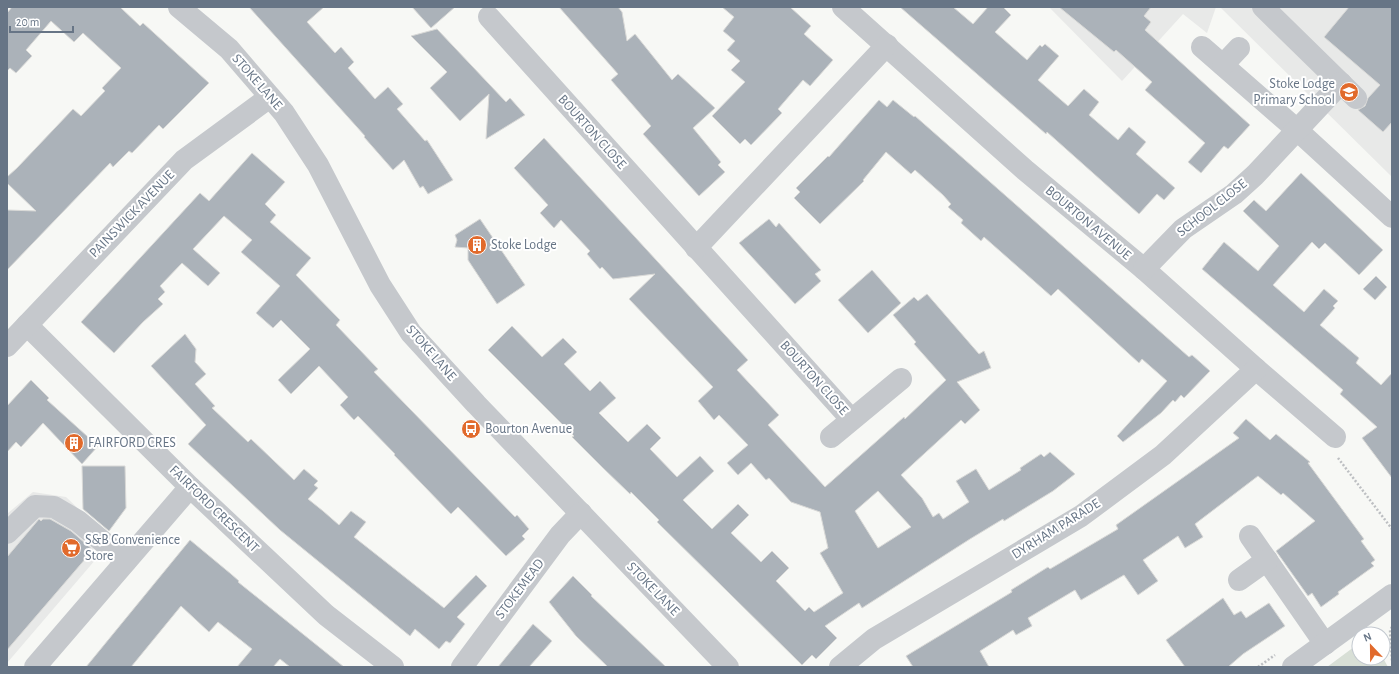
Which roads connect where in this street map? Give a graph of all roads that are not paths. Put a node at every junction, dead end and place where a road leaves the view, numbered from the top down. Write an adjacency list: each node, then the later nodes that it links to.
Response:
1 (843, 7): 5 (street, BOURTON AVENUE)
2 (1263, 7): 9 (street)
3 (187, 9): 10 (street, STOKE LANE)
4 (489, 17): 14 (street, BOURTON CLOSE)
5 (887, 45): 14 (street); 15 (street, BOURTON AVENUE)
6 (1202, 47): 8 (street)
7 (1239, 48): 8 (street)
8 (1223, 65): 12 (street)
9 (1341, 83): 11 (street); 12 (street, SCHOOL CLOSE)
10 (270, 97): 16 (street, PAINSWICK AVENUE); 24 (street, STOKE LANE)
11 (1356, 98)
12 (1296, 129): 13 (street); 15 (street, SCHOOL CLOSE)
13 (1392, 217)
14 (696, 248): 20 (street, BOURTON CLOSE)
15 (1144, 269): 18 (street, BOURTON AVENUE)
16 (27, 325): 17 (street, PAINSWICK AVENUE); 23 (street, FAIRFORD CRESCENT)
17 (7, 346)
18 (1256, 369): 22 (street, BOURTON AVENUE); 36 (street, DYRHAM PARADE)
19 (901, 379): 20 (street, BOURTON CLOSE)
20 (850, 420): 21 (street, BOURTON CLOSE)
21 (831, 437)
22 (1335, 437)
23 (190, 487): 28 (street); 33 (street, FAIRFORD CRESCENT)
24 (581, 513): 34 (street, STOKEMEAD); 35 (street, STOKE LANE)
25 (7, 533): 28 (street)
26 (1250, 536): 27 (street)
27 (1267, 560): 29 (street); 31 (street)
28 (126, 561): 32 (street)
29 (1239, 580)
30 (1388, 597): 31 (street)
31 (1325, 644): 37 (street)
32 (35, 667)
33 (392, 667)
34 (462, 667)
35 (728, 667)
36 (840, 667)
37 (1293, 667)

